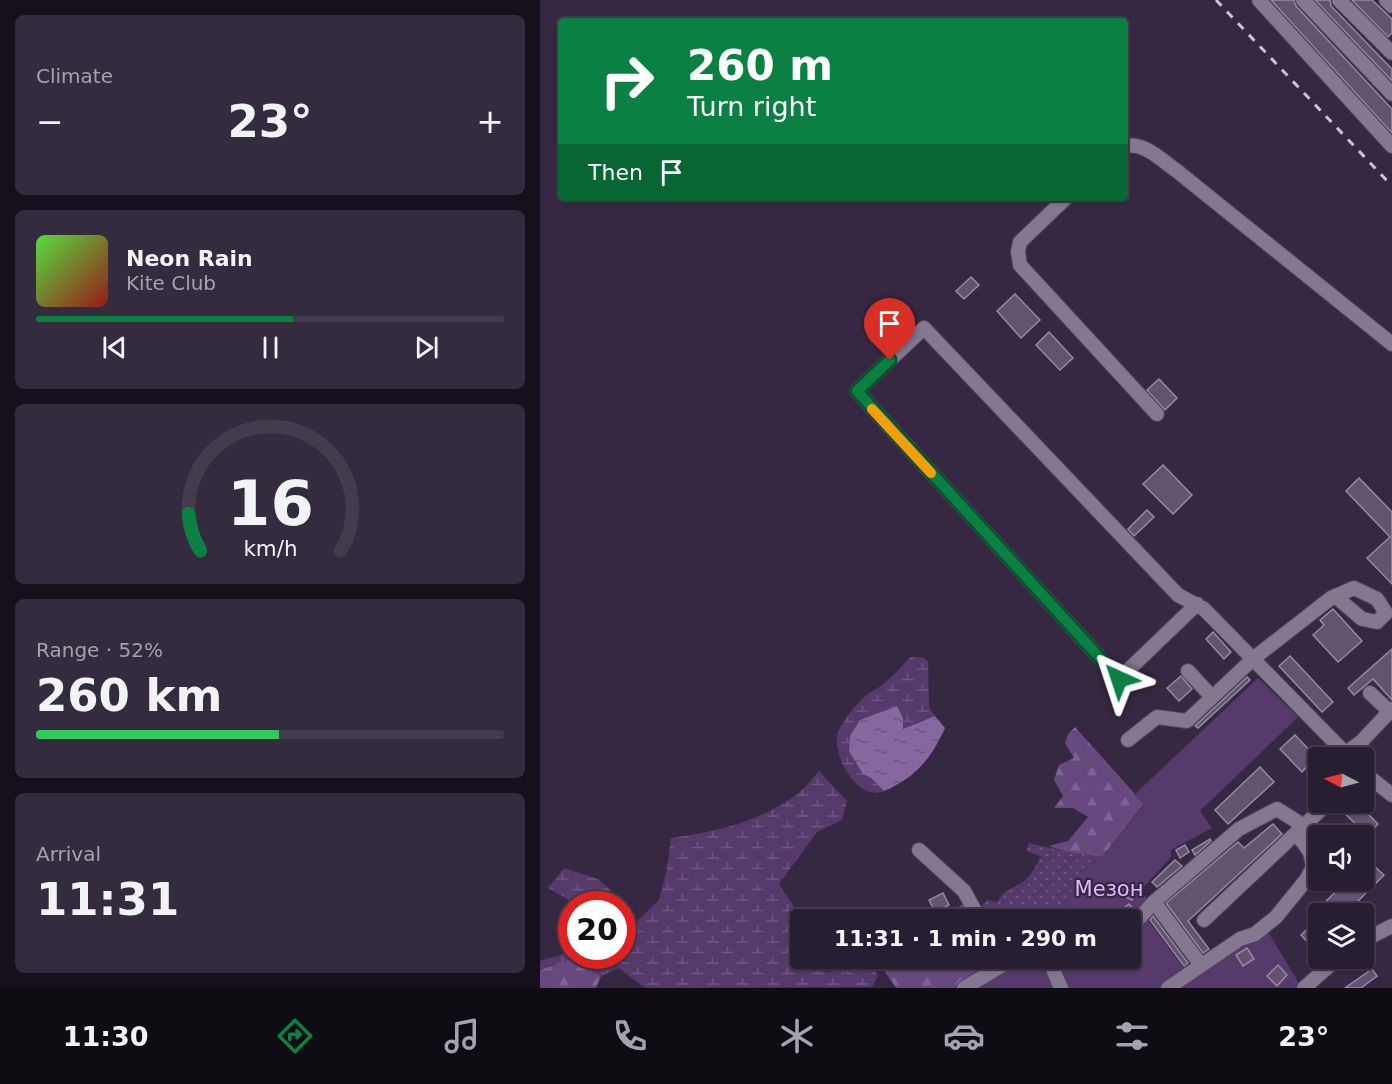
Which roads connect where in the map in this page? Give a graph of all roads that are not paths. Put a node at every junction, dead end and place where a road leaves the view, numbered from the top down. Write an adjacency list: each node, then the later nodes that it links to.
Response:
1 (1259, 0): 9 (street)
2 (1303, 0): 7 (street)
3 (1339, 0): 6 (street)
4 (1386, 0): 5 (street)
5 (1392, 6)
6 (1390, 47)
7 (1392, 94)
8 (1128, 145): 11 (street)
9 (1392, 146)
10 (1063, 201): 12 (street)
11 (1392, 344)
12 (1157, 414)
13 (1335, 596): 15 (street)
14 (1197, 604): 14 (street); 15 (street)
15 (1254, 657): 18 (street); 21 (street)
16 (1188, 671): 18 (street)
17 (1370, 693): 19 (street)
18 (1212, 697): 20 (street)
19 (1390, 710): 22 (street)
20 (1128, 740)
21 (1340, 747)
22 (1356, 747)
23 (1374, 781): 24 (street)
24 (1392, 795)
25 (1317, 813): 26 (street)
26 (1300, 829): 28 (street); 31 (street); 34 (street)
27 (919, 850): 29 (street)
28 (1154, 902): 30 (street); 34 (street)
29 (974, 909)
30 (1141, 916)
31 (1204, 920)
32 (1392, 926): 33 (street)
33 (1374, 935)
34 (1201, 965): 40 (street)
35 (996, 969): 38 (street)
36 (1054, 969): 39 (street)
37 (1326, 969): 41 (street)
38 (964, 988)
39 (1061, 988)
40 (1168, 988)
41 (1304, 988)

